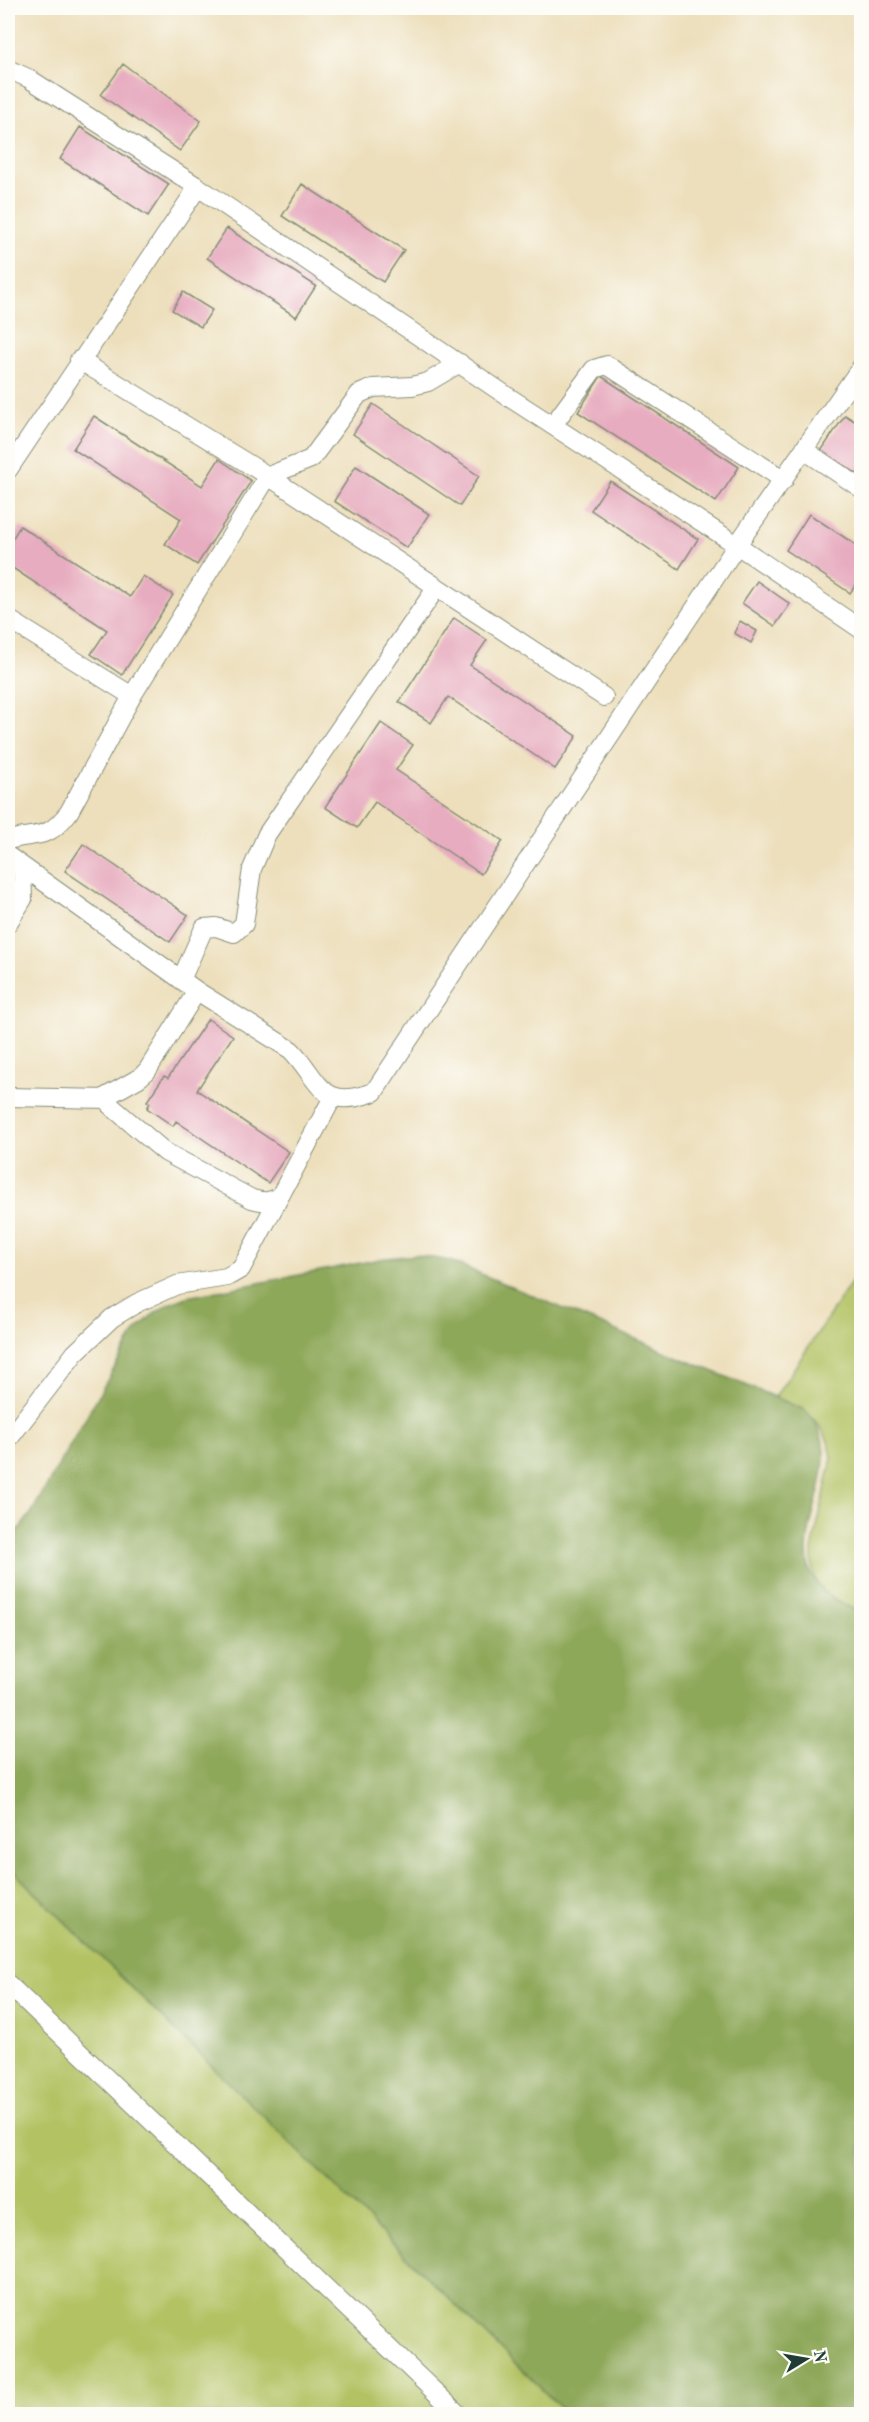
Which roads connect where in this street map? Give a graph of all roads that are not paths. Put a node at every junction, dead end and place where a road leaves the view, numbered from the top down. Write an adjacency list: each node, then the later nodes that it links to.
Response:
1 (8, 69): 2 (lane)
2 (198, 187): 3 (lane); 4 (lane)
3 (79, 360): 8 (lane); 9 (lane)
4 (460, 363): 6 (lane); 9 (lane)
5 (861, 366): 7 (lane)
6 (553, 425): 10 (lane); 12 (lane)
7 (804, 450): 10 (lane); 11 (lane)
8 (8, 470)
9 (268, 476): 13 (lane); 16 (lane)
10 (784, 480): 12 (lane)
11 (861, 489)
12 (737, 545): 15 (lane); 24 (lane)
13 (437, 587): 17 (lane); 21 (lane)
14 (8, 619): 16 (lane)
15 (861, 630)
16 (132, 696): 18 (lane)
17 (604, 697)
18 (8, 840)
19 (15, 861): 20 (lane); 21 (lane)
20 (8, 923)
21 (181, 980): 22 (lane)
22 (197, 991): 24 (lane); 25 (lane)
23 (8, 1097): 25 (lane)
24 (333, 1097): 26 (lane)
25 (107, 1099): 26 (lane)
26 (280, 1196): 27 (lane)
27 (8, 1440)
28 (8, 1984): 29 (lane)
29 (458, 2415)

